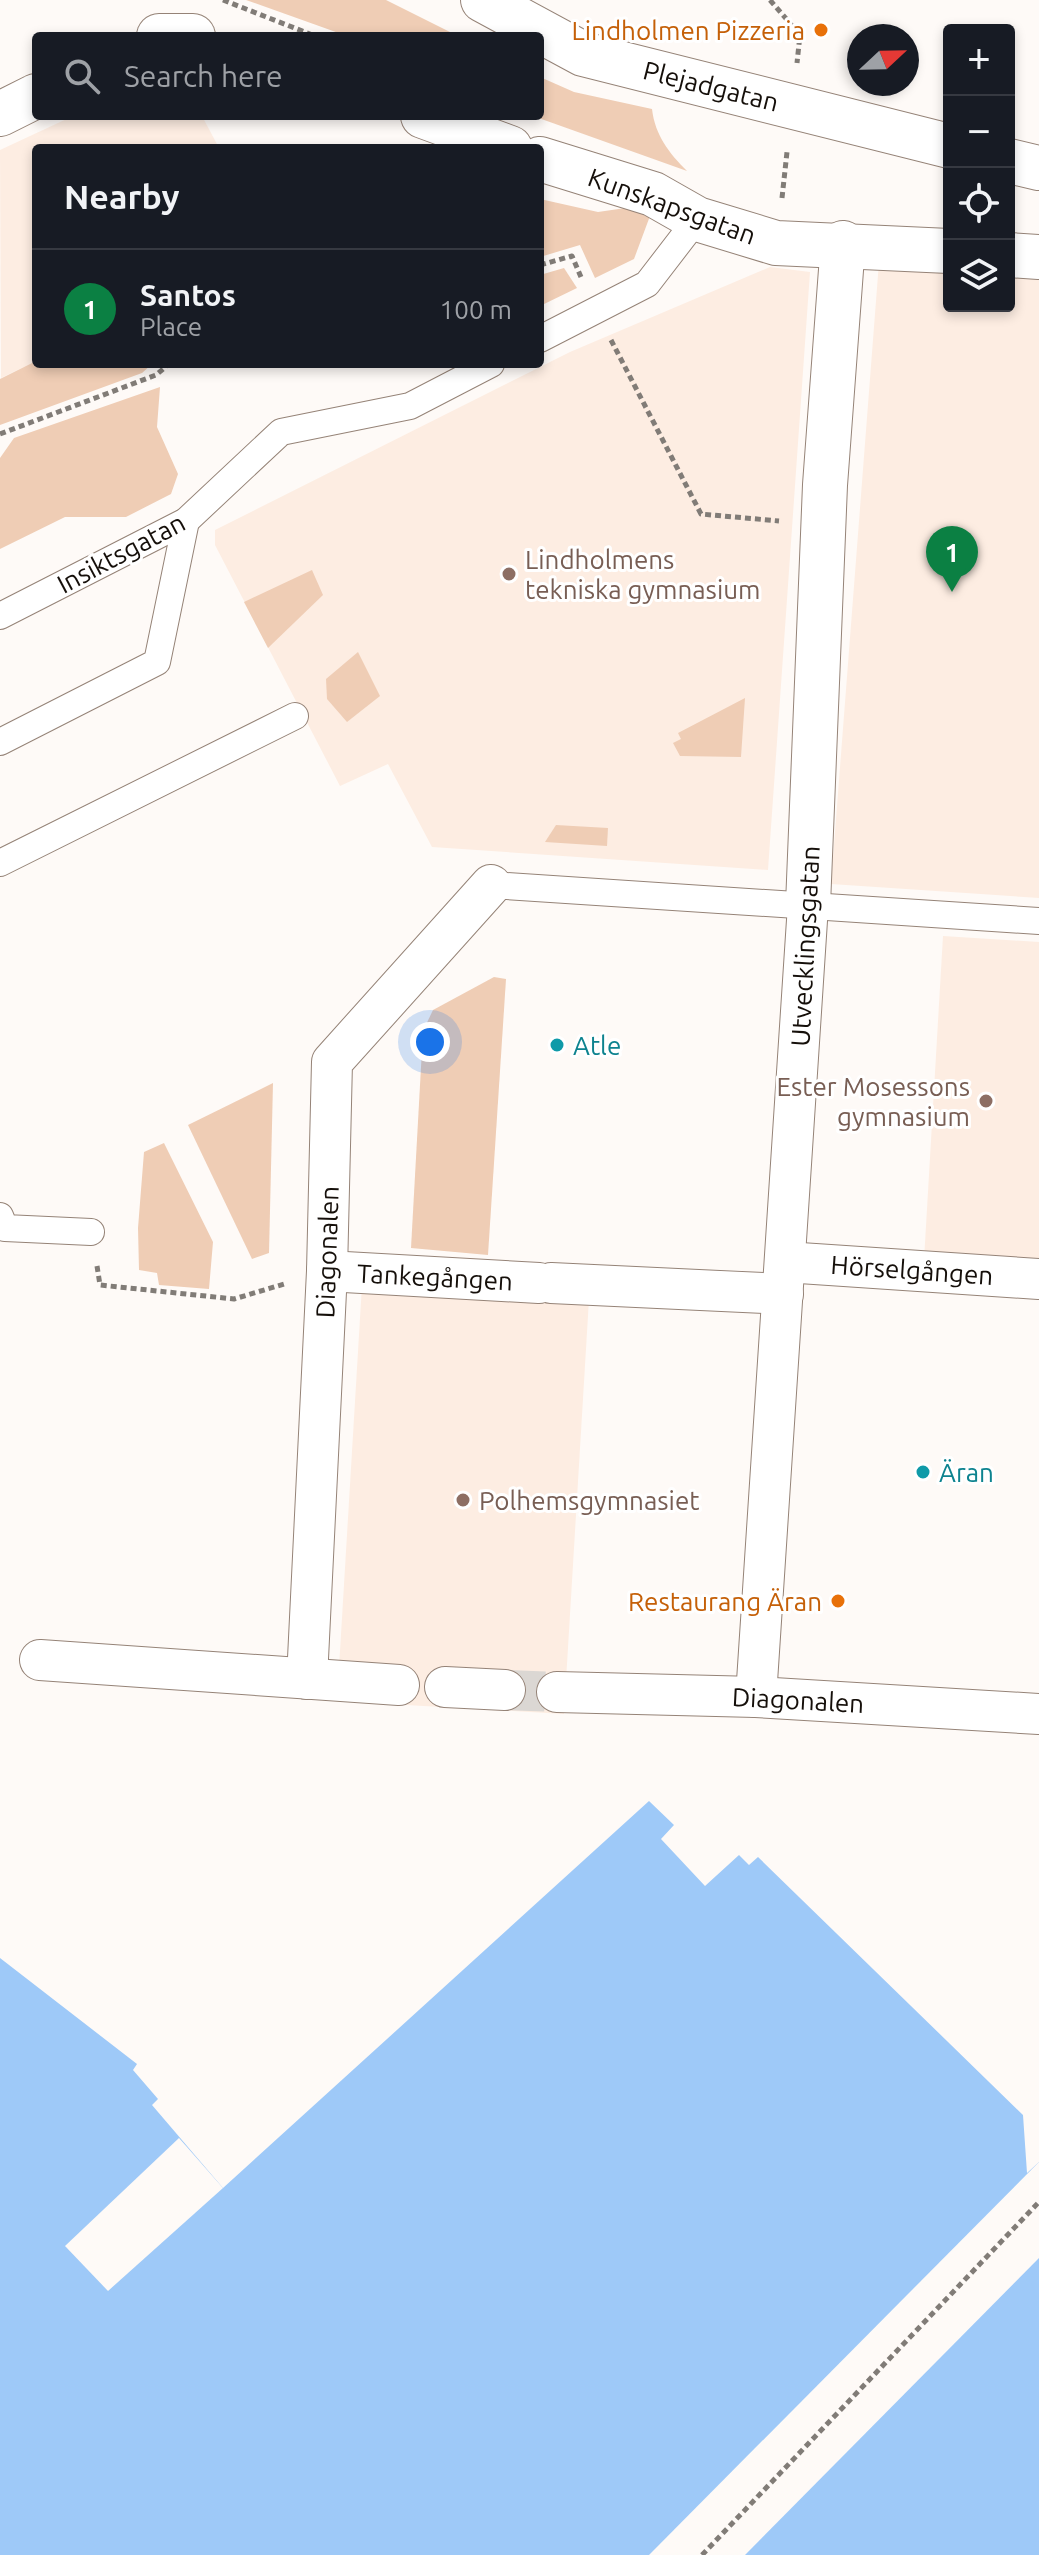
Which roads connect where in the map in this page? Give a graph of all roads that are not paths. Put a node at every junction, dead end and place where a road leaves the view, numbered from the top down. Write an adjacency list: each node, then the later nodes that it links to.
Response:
1 (487, 0): 2 (street, Plejadgatan)
2 (544, 32)
3 (544, 32): 8 (street, Plejadgatan)
4 (32, 98): 5 (street)
5 (0, 114)
6 (434, 120): 7 (street)
7 (499, 144)
8 (943, 144)
9 (544, 160): 12 (street, Kunskapsgatan)
10 (1015, 162): 11 (street)
11 (1039, 168)
12 (697, 219): 13 (street, Kunskapsgatan); 17 (lane)
13 (843, 243): 14 (street, Kunskapsgatan); 25 (street, Utvecklingsgatan)
14 (943, 251)
15 (1015, 255): 16 (street)
16 (1039, 257)
17 (544, 337)
18 (483, 368): 19 (lane, Insiktsgatan)
19 (186, 521): 20 (lane, Insiktsgatan); 22 (lane)
20 (0, 616)
21 (295, 716): 23 (lane)
22 (0, 742)
23 (0, 863)
24 (491, 885): 25 (lane); 29 (street, Diagonalen)
25 (808, 905): 26 (lane); 30 (street, Utvecklingsgatan)
26 (1039, 921)
27 (0, 1216): 28 (lane)
28 (91, 1232)
29 (327, 1271): 30 (street, Tankegången); 33 (street, Diagonalen)
30 (784, 1278): 31 (street, Hörselgången); 38 (street, Utvecklingsgatan)
31 (1039, 1279)
32 (40, 1660): 33 (street)
33 (307, 1679): 34 (street)
34 (399, 1685)
35 (445, 1687): 36 (street)
36 (505, 1690)
37 (557, 1692): 38 (street, Diagonalen)
38 (756, 1697): 39 (street, Diagonalen)
39 (1039, 1714)

